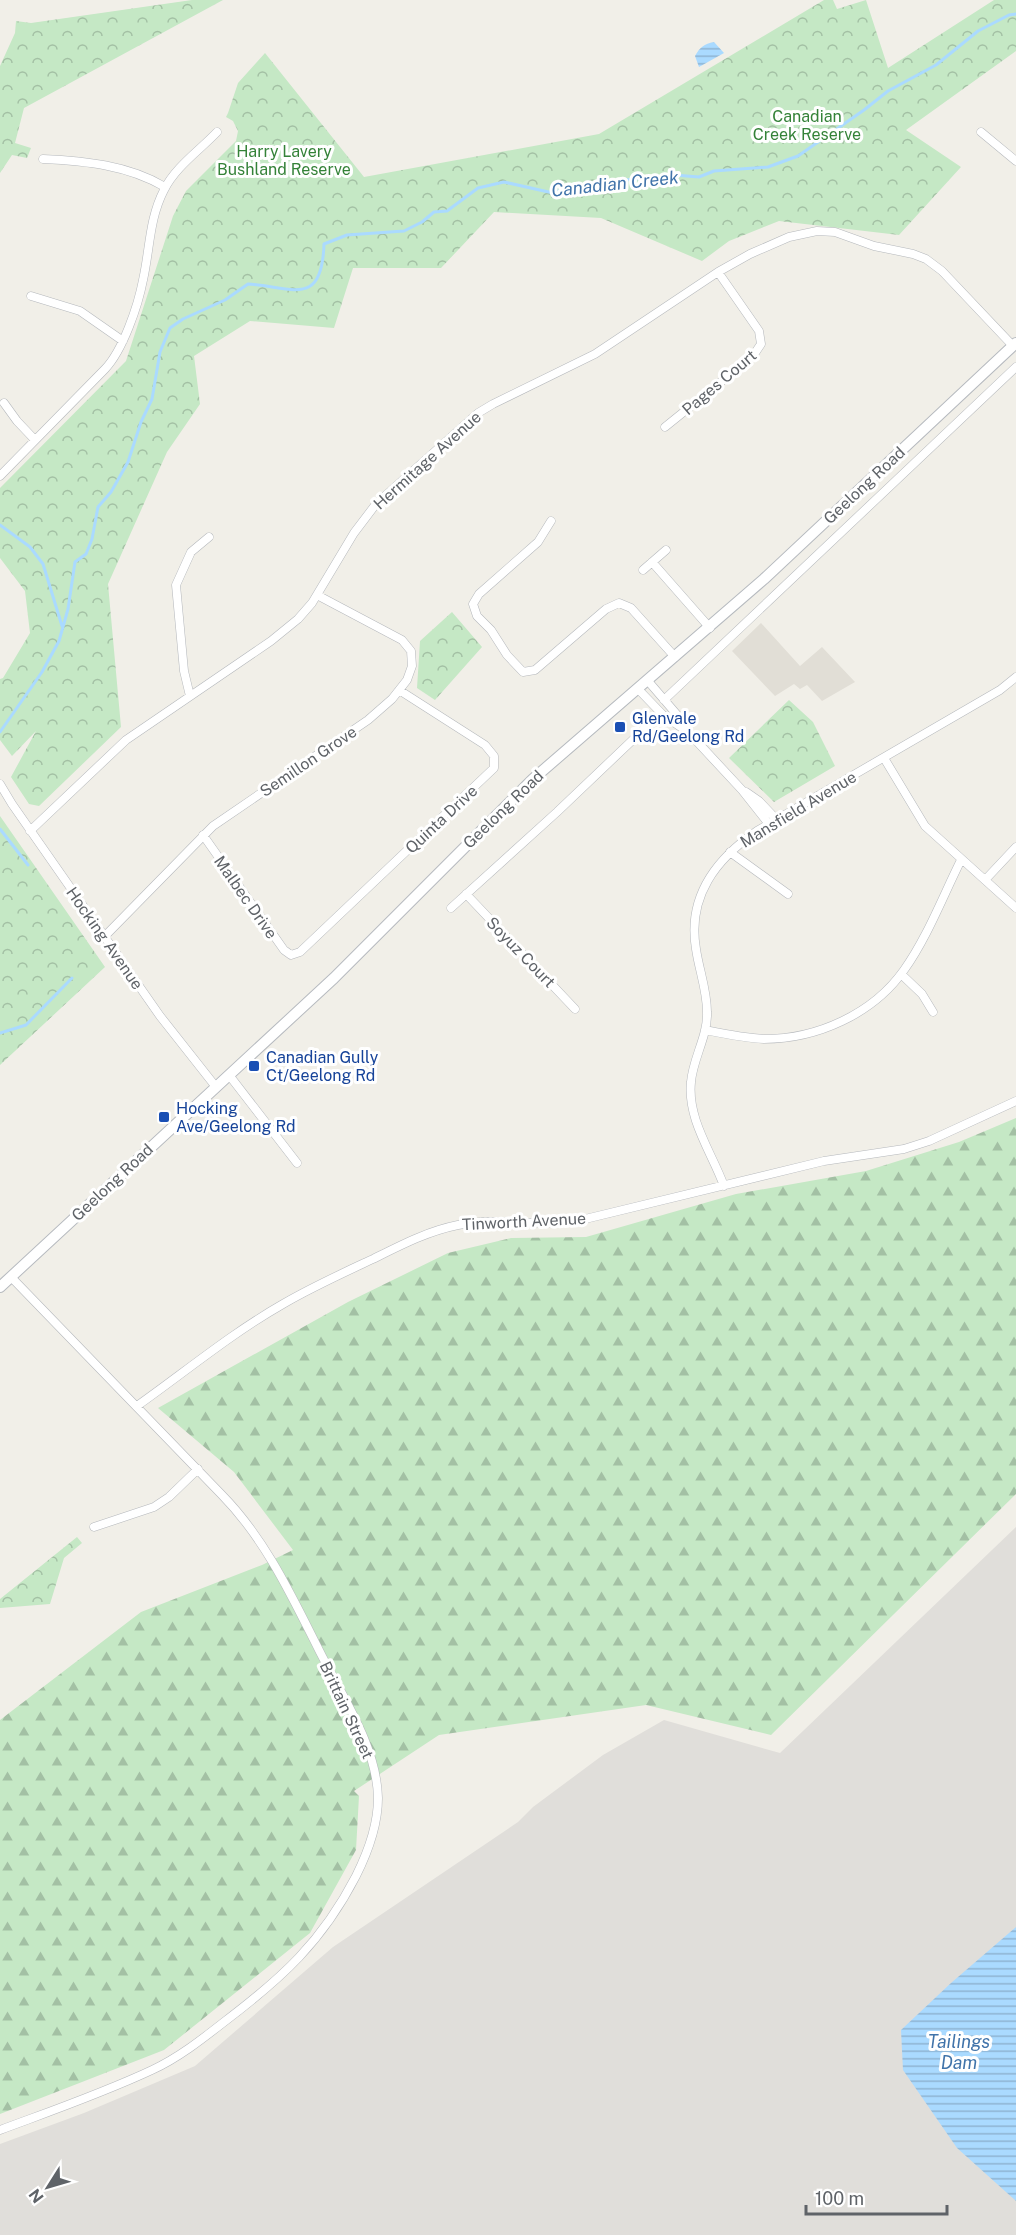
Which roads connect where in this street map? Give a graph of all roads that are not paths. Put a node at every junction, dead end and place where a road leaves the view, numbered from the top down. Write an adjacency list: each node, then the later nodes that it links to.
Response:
1 (217, 132): 5 (street)
2 (981, 132): 4 (street)
3 (43, 159): 5 (street)
4 (1016, 160)
5 (165, 187): 8 (street)
6 (718, 272): 9 (street, Hermitage Avenue); 12 (street, Pages Court); 20 (street, Hermitage Avenue)
7 (31, 296): 8 (street)
8 (123, 341): 13 (street)
9 (1014, 344): 21 (main road, Geelong Road)
10 (1016, 367): 28 (street)
11 (4, 403): 13 (street)
12 (665, 427)
13 (35, 440): 14 (street)
14 (0, 476)
15 (551, 521): 22 (street)
16 (209, 537): 27 (street)
17 (666, 550): 18 (street)
18 (652, 562): 19 (street); 21 (street)
19 (643, 570)
20 (317, 595): 26 (street, Semillon Grove); 27 (street, Hermitage Avenue)
21 (710, 628): 22 (main road, Geelong Road)
22 (675, 657): 24 (main road, Geelong Road)
23 (1016, 677): 31 (street, Mansfield Avenue)
24 (648, 681): 25 (main road, Geelong Road); 28 (street)
25 (638, 689): 29 (street); 52 (main road, Geelong Road)
26 (399, 690): 37 (street, Semillon Grove); 47 (street, Quinta Drive)
27 (190, 696): 36 (street, Hermitage Avenue)
28 (665, 701): 29 (street); 30 (street)
29 (659, 712): 30 (street); 42 (street)
30 (689, 733): 33 (street)
31 (884, 758): 34 (street, Mansfield Avenue); 40 (street)
32 (0, 784): 36 (street, Hocking Avenue)
33 (742, 790): 34 (street); 35 (street)
34 (777, 820): 35 (street, Mansfield Avenue)
35 (769, 824): 39 (street, Mansfield Avenue)
36 (30, 831): 46 (street, Hocking Avenue)
37 (203, 835): 46 (street, Semillon Grove); 47 (street, Malbec Drive)
38 (1016, 847): 41 (street)
39 (730, 852): 43 (street); 51 (street, Mansfield Avenue)
40 (961, 860): 41 (street); 48 (street)
41 (985, 880): 45 (street)
42 (466, 894): 44 (street); 49 (street, Soyuz Court)
43 (788, 894)
44 (451, 908)
45 (1016, 908)
46 (104, 937): 53 (street, Hocking Avenue)
47 (292, 955)
48 (901, 974): 50 (street); 51 (street)
49 (575, 1009)
50 (933, 1012)
51 (705, 1030): 56 (street, Mansfield Avenue)
52 (230, 1075): 53 (main road, Geelong Road); 55 (street)
53 (216, 1087): 57 (main road, Geelong Road)
54 (1016, 1101): 56 (street, Tinworth Avenue)
55 (297, 1163)
56 (724, 1186): 59 (street, Tinworth Avenue)
57 (11, 1277): 58 (main road, Geelong Road); 59 (street)
58 (0, 1287)
59 (137, 1406): 60 (street, Brittain Street)
60 (198, 1469): 61 (street); 62 (street, Brittain Street)
61 (94, 1527)
62 (0, 2130)

